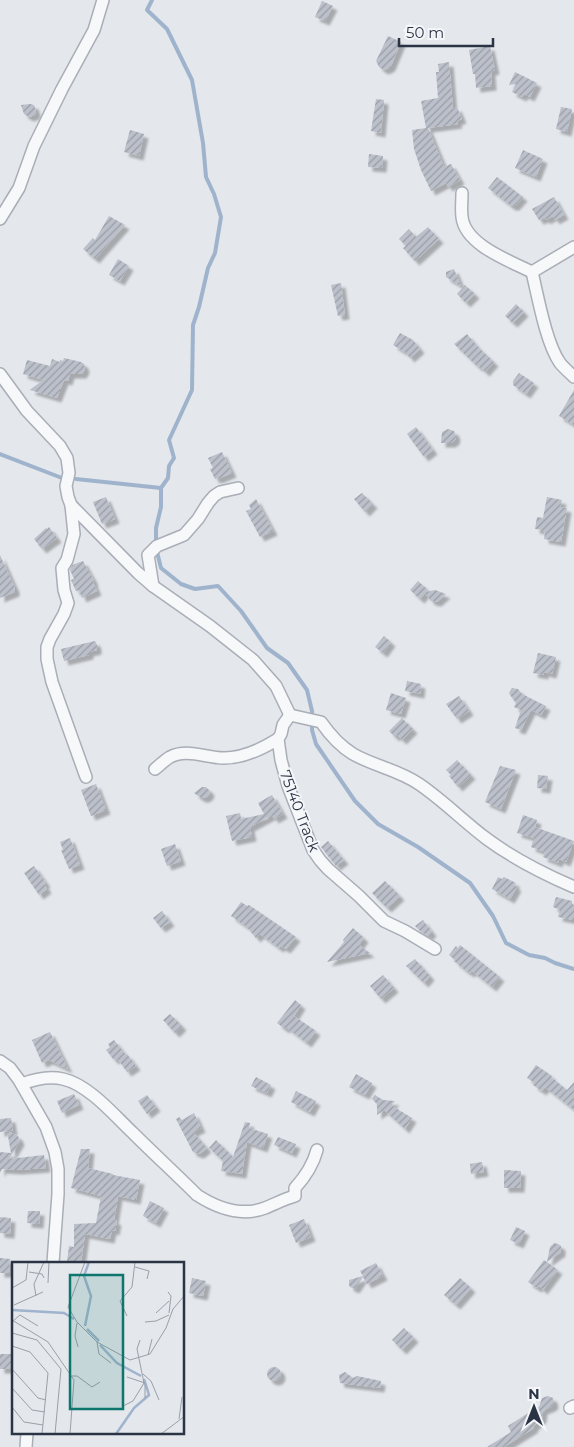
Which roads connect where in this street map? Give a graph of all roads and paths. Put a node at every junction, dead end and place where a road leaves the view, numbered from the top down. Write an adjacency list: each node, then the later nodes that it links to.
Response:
1 (103, 0): 3 (street)
2 (462, 194): 5 (street)
3 (0, 219)
4 (574, 247): 5 (street)
5 (532, 272): 7 (street)
6 (0, 374): 9 (street)
7 (574, 377)
8 (238, 488): 10 (street)
9 (71, 505): 10 (street); 14 (street)
10 (153, 586): 11 (street)
11 (290, 715): 12 (street); 15 (street)
12 (278, 740): 13 (street); 16 (street, 75140 Track)
13 (155, 769)
14 (86, 777)
15 (574, 887)
16 (435, 949)
17 (0, 1061): 18 (street)
18 (22, 1084): 19 (street); 20 (street)
19 (317, 1150)
20 (53, 1262)
21 (27, 1434): 22 (street)
22 (26, 1447)

